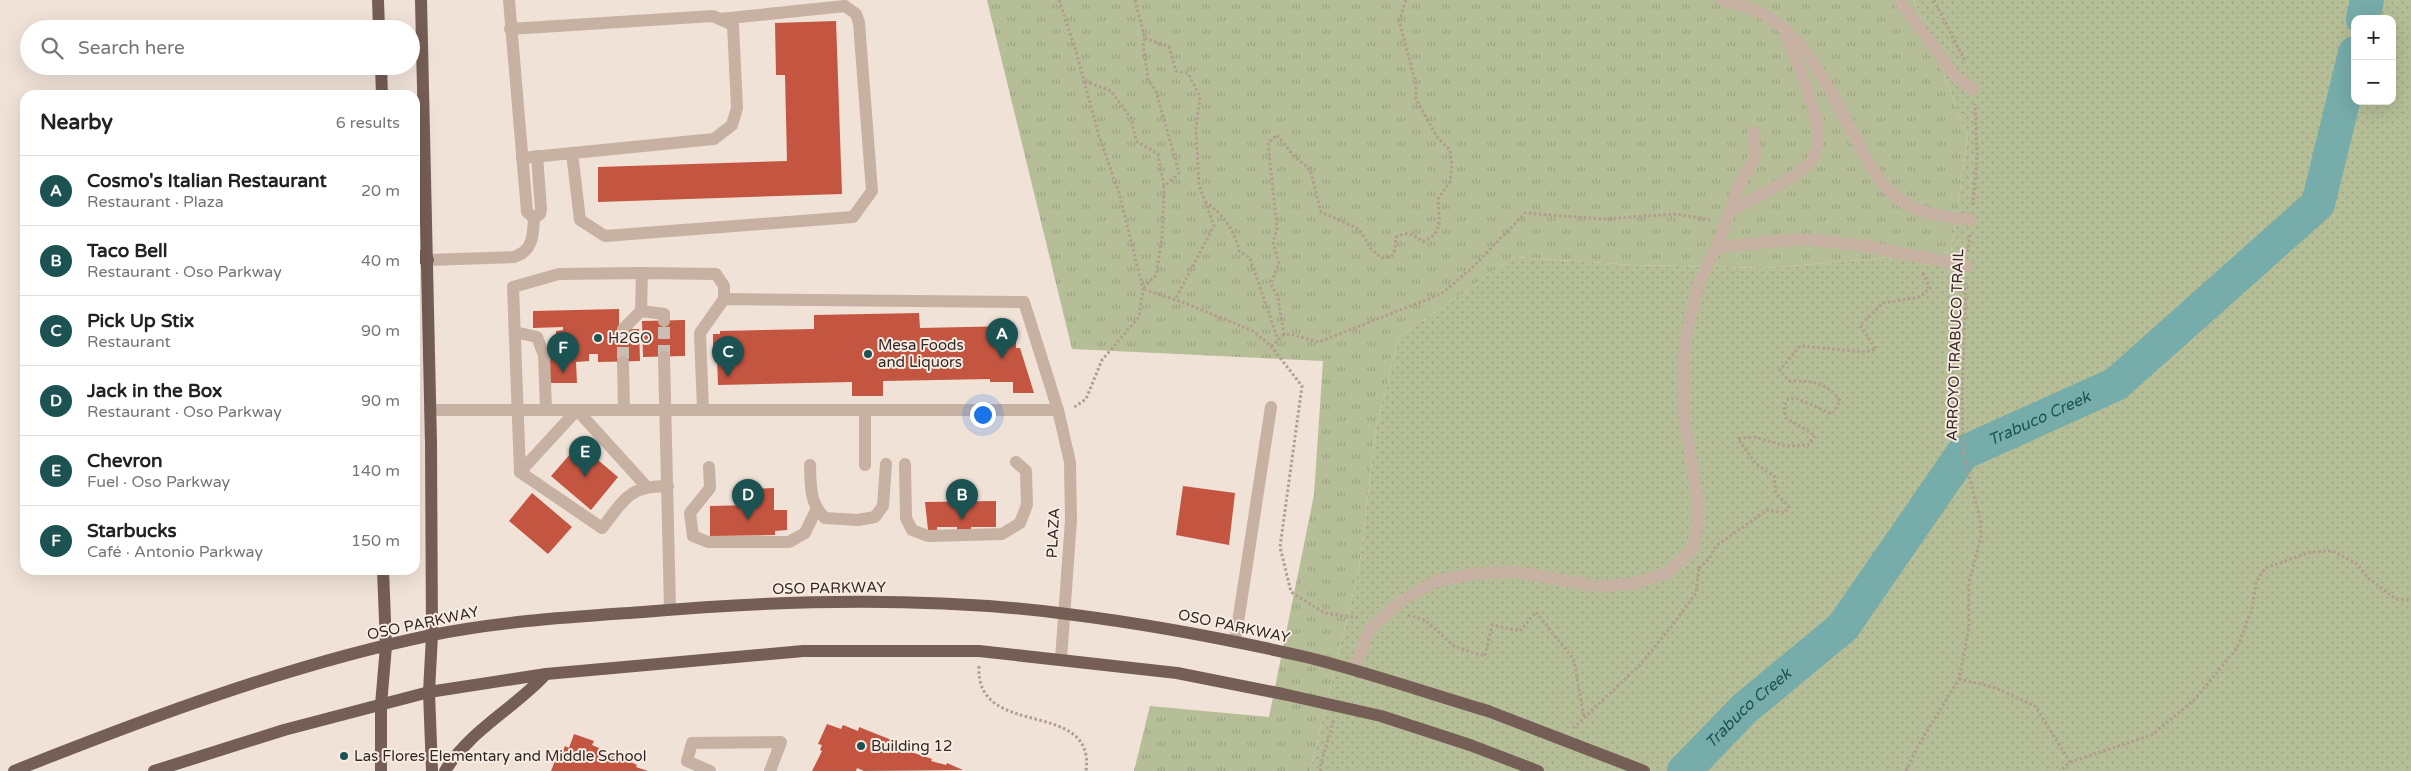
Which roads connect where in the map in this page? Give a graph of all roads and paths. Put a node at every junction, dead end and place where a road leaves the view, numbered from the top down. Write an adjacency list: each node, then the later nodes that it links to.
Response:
1 (378, 0): 11 (main road)
2 (421, 0): 30 (main road)
3 (509, 0): 13 (street)
4 (1059, 0): 16 (path)
5 (1135, 0): 14 (path)
6 (1406, 0): 41 (path)
7 (1722, 0): 12 (street)
8 (1899, 0): 17 (street)
9 (1934, 0): 17 (path, ARROYO TRABUCO TRAIL)
10 (720, 19): 13 (street); 20 (street); 20 (street)
11 (379, 20)
12 (1784, 28): 25 (street); 27 (street)
13 (510, 29): 22 (street)
14 (1145, 38): 23 (path); 24 (path)
15 (381, 75): 18 (main road)
16 (1084, 81): 23 (path); 34 (path)
17 (1973, 88): 27 (path, ARROYO TRABUCO TRAIL)
18 (382, 90)
19 (1754, 132): 25 (street)
20 (572, 153): 21 (street)
21 (537, 156): 22 (street); 26 (street)
22 (522, 158): 26 (street)
23 (1164, 187): 34 (path)
24 (1205, 202): 36 (path); 42 (path)
25 (1728, 217): 28 (street); 41 (path)
26 (534, 218): 30 (street)
27 (1971, 220): 31 (path, ARROYO TRABUCO TRAIL)
28 (1717, 247): 31 (street); 66 (street)
29 (420, 257): 30 (main road)
30 (428, 260): 48 (main road)
31 (1967, 266): 81 (path, ARROYO TRABUCO TRAIL)
32 (1922, 268): 67 (path)
33 (642, 273): 35 (street); 37 (street); 40 (street)
34 (1143, 289): 36 (path); 55 (path)
35 (724, 299): 53 (street); 55 (street, PLAZA)
36 (1175, 300): 43 (path)
37 (641, 311): 38 (street); 39 (street)
38 (664, 321)
39 (623, 329)
40 (515, 332): 47 (street); 49 (street)
41 (1284, 335): 42 (path)
42 (1278, 340): 43 (path)
43 (1271, 346): 73 (path)
44 (664, 357): 52 (street)
45 (623, 362): 51 (street)
46 (1271, 407): 75 (street)
47 (546, 409): 49 (street); 50 (street)
48 (430, 410): 49 (street); 74 (main road)
49 (518, 410): 62 (street)
50 (577, 410): 51 (street); 62 (street); 63 (street)
51 (624, 410): 52 (street)
52 (666, 410): 53 (street); 64 (street)
53 (703, 410): 54 (street)
54 (865, 410): 55 (street); 57 (street)
55 (1058, 414): 72 (street, PLAZA)
56 (1016, 462): 59 (street)
57 (865, 464)
58 (886, 464): 65 (street)
59 (905, 464)
60 (810, 465): 65 (street)
61 (709, 467): 65 (street)
62 (520, 472): 63 (street)
63 (646, 486): 64 (street)
64 (668, 486): 70 (street)
65 (816, 510)
66 (1692, 550): 67 (path); 71 (street)
67 (1699, 568): 85 (path)
68 (384, 575): 76 (main road)
69 (2411, 600): 87 (path)
70 (670, 609): 72 (main road, OSO PARKWAY); 74 (main road, OSO PARKWAY)
71 (1392, 610): 79 (street); 85 (path)
72 (1064, 613): 75 (main road, OSO PARKWAY); 78 (street, PLAZA)
73 (1367, 614)
74 (432, 635): 76 (main road, OSO PARKWAY); 82 (main road)
75 (1235, 642): 79 (main road, OSO PARKWAY)
76 (386, 646): 83 (main road); 88 (main road, OSO PARKWAY)
77 (979, 651): 78 (main road); 80 (main road); 95 (path)
78 (1061, 659): 84 (main road)
79 (1354, 670): 98 (main road, OSO PARKWAY, bridge)
80 (546, 674): 82 (main road); 92 (main road)
81 (1959, 679): 87 (path); 99 (path, ARROYO TRABUCO TRAIL)
82 (429, 692): 83 (main road); 91 (main road)
83 (381, 705): 89 (main road); 90 (main road)
84 (1338, 706): 96 (path); 97 (main road, bridge)
85 (1584, 718): 86 (path)
86 (1572, 730)
87 (2070, 762): 100 (path)
88 (14, 771)
89 (154, 771)
90 (381, 771)
91 (432, 771)
92 (444, 771)
93 (710, 771): 94 (street)
94 (770, 771)
95 (1086, 771)
96 (1321, 771)
97 (1538, 771)
98 (1644, 771)
99 (1906, 771)
100 (2060, 771)

